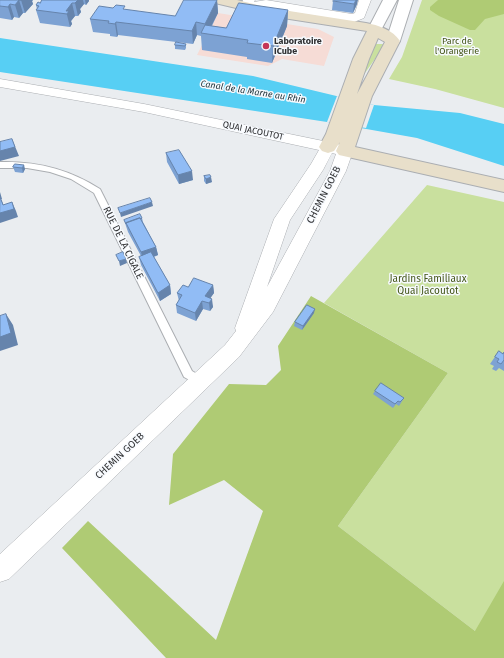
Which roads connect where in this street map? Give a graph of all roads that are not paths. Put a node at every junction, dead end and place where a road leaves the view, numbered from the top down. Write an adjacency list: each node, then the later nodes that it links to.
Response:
1 (220, 0): 5 (main road)
2 (366, 0): 5 (street)
3 (390, 0): 7 (street)
4 (406, 0): 9 (street)
5 (248, 3): 6 (main road)
6 (323, 21): 7 (main road); 8 (main road)
7 (373, 35): 8 (main road); 9 (main road); 10 (main road)
8 (349, 37): 10 (main road)
9 (393, 41): 12 (main road)
10 (361, 59): 12 (main road)
11 (0, 83): 13 (street, QUAI JACOUTOT)
12 (357, 94): 13 (main road)
13 (340, 142): 15 (main road, QUAI JACOUTOT); 16 (street, CHEMIN GOEB); 16 (street, CHEMIN GOEB)
14 (0, 165): 17 (lane, RUE DE LA CIGALE)
15 (504, 186)
16 (239, 341): 17 (street, CHEMIN GOEB)
17 (200, 381): 18 (street, CHEMIN GOEB)
18 (0, 570)

